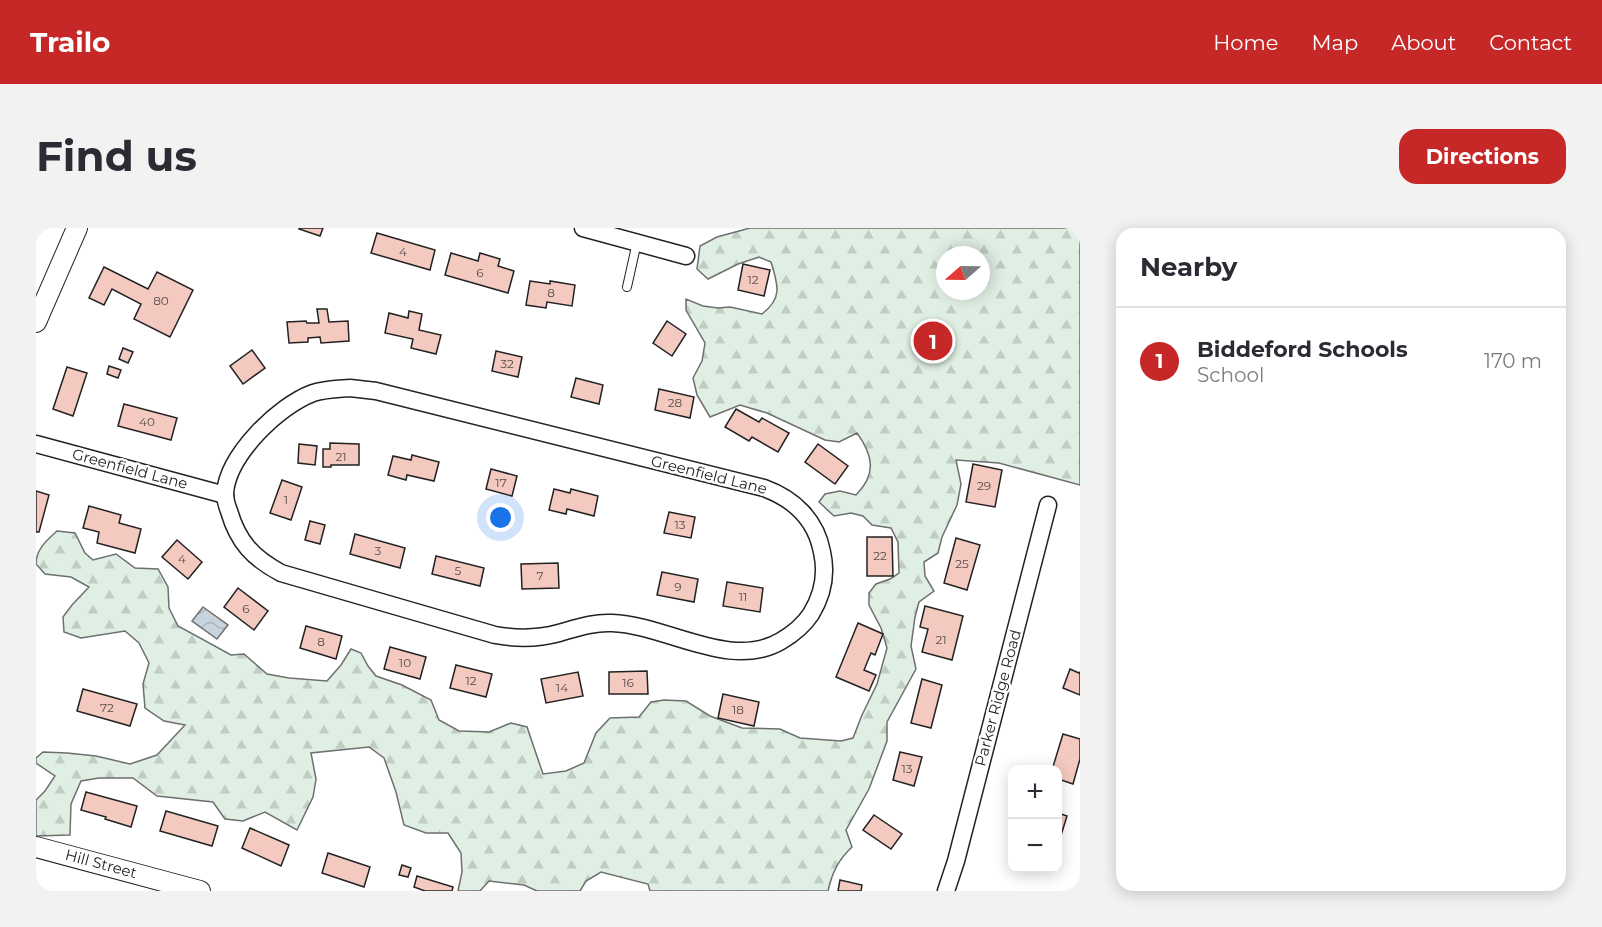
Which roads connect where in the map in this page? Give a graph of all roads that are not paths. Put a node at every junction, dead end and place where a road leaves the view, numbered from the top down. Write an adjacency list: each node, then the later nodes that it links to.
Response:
1 (77, 228): 6 (street)
2 (583, 228): 3 (street)
3 (637, 243): 4 (street); 5 (lane)
4 (686, 256)
5 (627, 287)
6 (36, 322)
7 (36, 444): 8 (street, Greenfield Lane)
8 (225, 495): 8 (street, Greenfield Lane)
9 (1048, 505): 12 (street, Parker Ridge Road)
10 (36, 847): 11 (street, Hill Street)
11 (200, 891)
12 (946, 891)

